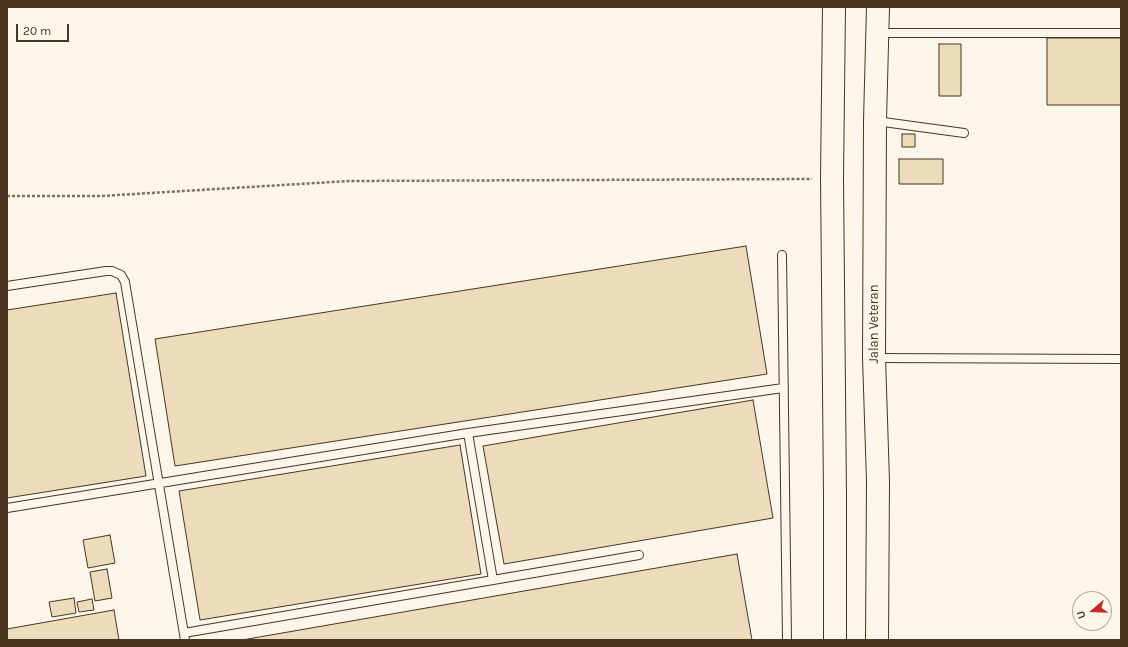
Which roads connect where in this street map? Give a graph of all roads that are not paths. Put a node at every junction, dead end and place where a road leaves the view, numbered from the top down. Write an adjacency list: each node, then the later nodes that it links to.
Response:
1 (834, 7): 19 (main road)
2 (878, 7): 3 (main road, Jalan Veteran)
3 (876, 33): 4 (lane); 5 (main road, Jalan Veteran)
4 (1121, 33)
5 (875, 121): 6 (lane); 9 (main road, Jalan Veteran)
6 (964, 133)
7 (782, 255): 11 (lane)
8 (7, 286): 13 (lane)
9 (874, 358): 10 (lane); 20 (main road, Jalan Veteran)
10 (1121, 359)
11 (784, 388): 12 (lane); 18 (lane)
12 (468, 433): 13 (lane); 16 (lane)
13 (159, 484): 14 (lane); 17 (lane)
14 (7, 508)
15 (639, 556): 16 (lane)
16 (493, 580): 17 (lane)
17 (185, 637)
18 (787, 640)
19 (835, 640)
20 (877, 640)

